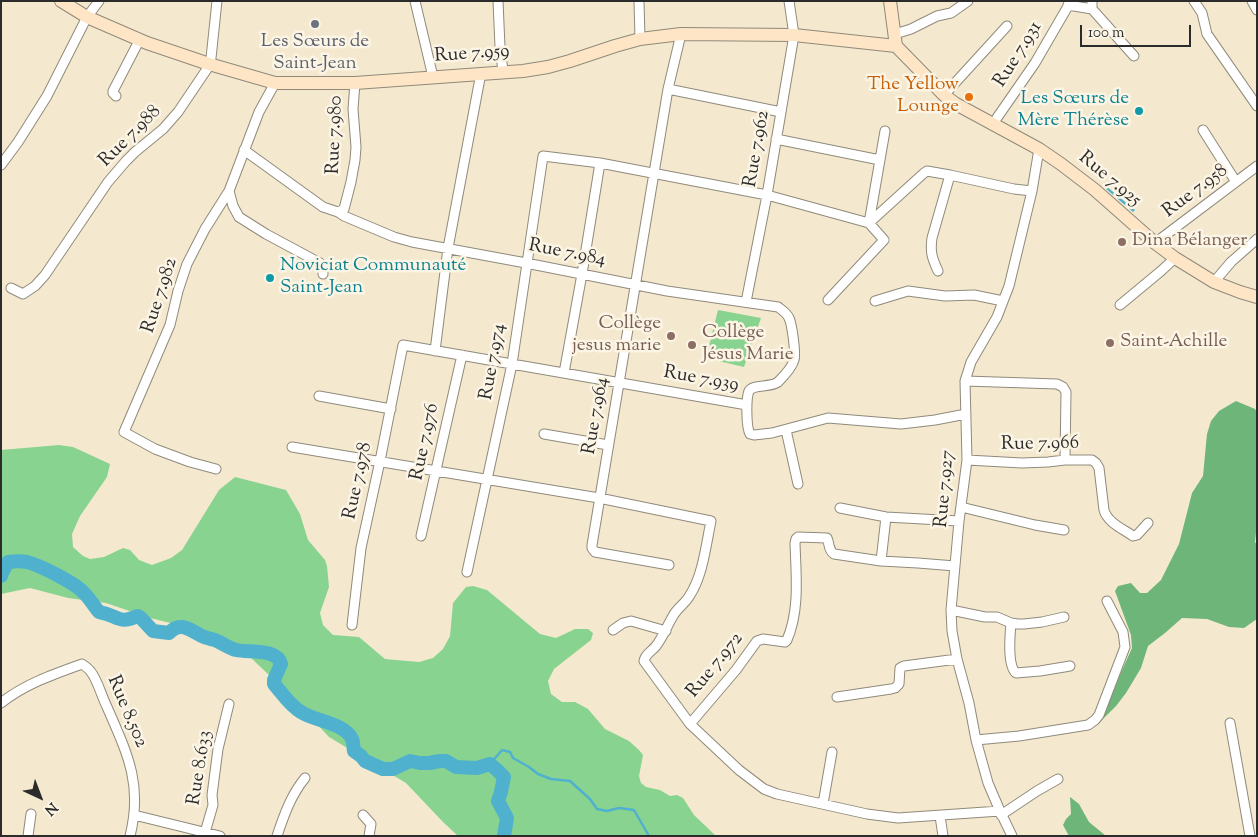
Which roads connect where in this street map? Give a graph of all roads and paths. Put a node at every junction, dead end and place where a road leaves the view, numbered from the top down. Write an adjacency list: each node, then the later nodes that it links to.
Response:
1 (61, 1): 15 (street, Rue 7.959)
2 (99, 1): 15 (street)
3 (217, 1): 23 (street, Rue 7.988)
4 (415, 1): 26 (street)
5 (498, 1): 24 (street)
6 (639, 1): 20 (street)
7 (789, 1): 18 (street, Rue 7.962)
8 (890, 1): 21 (street)
9 (968, 1): 21 (street)
10 (1194, 1): 32 (street)
11 (1252, 1): 14 (street)
12 (1069, 3): 13 (street); 34 (street, Rue 7.931)
13 (1092, 5): 22 (street)
14 (1257, 10)
15 (87, 17): 19 (street, Rue 7.959); 42 (street)
16 (1007, 26): 30 (street)
17 (681, 34): 18 (street, Rue 7.959); 20 (street, Rue 7.959); 29 (street, Rue 7.964)
18 (794, 36): 21 (street, Rue 7.959); 33 (street, Rue 7.962)
19 (140, 39): 23 (street, Rue 7.959); 31 (street)
20 (640, 39): 24 (street, Rue 7.959)
21 (895, 40): 30 (street, Rue 7.925)
22 (1134, 56)
23 (209, 64): 27 (street, Rue 7.959); 62 (street, Rue 7.988)
24 (502, 71): 25 (street, Rue 7.959)
25 (481, 73): 26 (street, Rue 7.959); 54 (street)
26 (433, 77): 28 (street, Rue 7.959)
27 (275, 83): 28 (street, Rue 7.959); 38 (street, Rue 7.982)
28 (355, 84): 50 (street, Rue 7.980)
29 (668, 89): 33 (street); 44 (street, Rue 7.964)
30 (944, 95): 34 (street, Rue 7.925)
31 (116, 96)
32 (1257, 106)
33 (781, 112): 37 (street, Rue 7.962)
34 (992, 124): 39 (street, Rue 7.925)
35 (1203, 130): 46 (street)
36 (885, 131): 40 (street)
37 (776, 139): 40 (street); 49 (street, Rue 7.962)
38 (244, 150): 47 (street, Rue 7.982); 50 (street, Rue 7.984)
39 (1039, 150): 48 (street, Rue 7.927); 53 (street, Rue 7.925)
40 (880, 160): 51 (street)
41 (600, 162): 44 (street); 56 (street, Rue 7.974); 59 (street)
42 (1, 165)
43 (1257, 166): 46 (street, Rue 7.958)
44 (654, 172): 49 (street); 61 (street, Rue 7.964)
45 (950, 175): 48 (street); 51 (street); 57 (street)
46 (1236, 182): 53 (street, Rue 7.958)
47 (229, 191): 58 (street); 87 (street, Rue 7.982)
48 (1032, 191): 66 (street, Rue 7.927)
49 (767, 194): 51 (street); 67 (street, Rue 7.962)
50 (338, 212): 54 (street, Rue 7.984)
51 (869, 222): 64 (street)
52 (1257, 239): 60 (street)
53 (1155, 243): 55 (street, Rue 7.925)
54 (448, 248): 56 (street, Rue 7.984); 70 (street)
55 (1175, 258): 60 (street, Rue 7.925); 68 (street)
56 (526, 263): 59 (street, Rue 7.984); 72 (street, Rue 7.974)
57 (938, 271)
58 (323, 274)
59 (582, 274): 61 (street, Rue 7.984); 73 (street)
60 (1214, 282): 63 (street, Rue 7.925)
61 (636, 285): 67 (street, Rue 7.984); 75 (street, Rue 7.964)
62 (11, 288)
63 (1257, 297)
64 (828, 300)
65 (875, 301): 66 (street)
66 (1003, 301): 74 (street, Rue 7.927)
67 (746, 302): 77 (street, Rue 7.984)
68 (1120, 305)
69 (403, 345): 70 (street, Rue 7.939); 78 (street, Rue 7.978)
70 (435, 351): 71 (street, Rue 7.939)
71 (462, 355): 72 (street, Rue 7.939); 88 (street, Rue 7.976)
72 (512, 364): 73 (street, Rue 7.939); 89 (street, Rue 7.974)
73 (564, 373): 75 (street, Rue 7.939)
74 (965, 381): 79 (street, Rue 7.927); 85 (street)
75 (619, 382): 77 (street, Rue 7.939); 82 (street, Rue 7.964)
76 (319, 396): 78 (street)
77 (747, 405): 80 (street, Rue 7.939)
78 (390, 409): 86 (street, Rue 7.978)
79 (966, 414): 80 (street, Rue 7.939); 84 (street, Rue 7.927)
80 (786, 430): 90 (street)
81 (544, 434): 82 (street)
82 (608, 445): 91 (street, Rue 7.964)
83 (292, 447): 86 (street)
84 (966, 460): 85 (street, Rue 7.966); 92 (street, Rue 7.927)
85 (1065, 460): 96 (street, Rue 7.966)
86 (380, 462): 88 (street); 107 (street, Rue 7.978)
87 (216, 469)
88 (436, 471): 89 (street); 98 (street, Rue 7.976)
89 (487, 479): 91 (street); 102 (street, Rue 7.974)
90 (798, 484)
91 (599, 498): 100 (street, Rue 7.964); 109 (street)
92 (961, 507): 95 (street, Rue 7.927); 97 (street)
93 (840, 508): 94 (street)
94 (886, 517): 95 (street); 99 (street)
95 (959, 521): 101 (street, Rue 7.927)
96 (1148, 523)
97 (1064, 530)
98 (421, 536)
99 (881, 560): 101 (street); 116 (street, Rue 7.972)
100 (668, 565)
101 (955, 566): 104 (street, Rue 7.927)
102 (467, 572)
103 (1107, 601): 117 (street)
104 (951, 610): 106 (street); 110 (street, Rue 7.927)
105 (1064, 617): 106 (street)
106 (1011, 623): 111 (street)
107 (352, 624)
108 (613, 630): 109 (street)
109 (666, 631): 116 (street)
110 (957, 659): 112 (street); 117 (street, Rue 7.927)
111 (1070, 666)
112 (836, 697)
113 (1, 703): 124 (street, Rue 8.502)
114 (229, 704): 127 (street, Rue 8.633)
115 (1230, 723): 135 (street)
116 (690, 724): 121 (street)
117 (976, 740): 122 (street, Rue 7.927)
118 (832, 752): 121 (street)
119 (306, 778): 131 (street)
120 (1058, 779): 122 (street)
121 (823, 804): 126 (street)
122 (1001, 813): 126 (street); 134 (street, Rue 7.927)
123 (31, 814): 128 (street)
124 (134, 814): 127 (street); 129 (street, Rue 8.502)
125 (363, 815): 132 (street)
126 (940, 816): 133 (street)
127 (205, 834): 130 (street)
128 (28, 836)
129 (130, 836)
130 (220, 836)
131 (277, 836)
132 (369, 836)
133 (943, 836)
134 (1012, 836)
135 (1250, 836)

